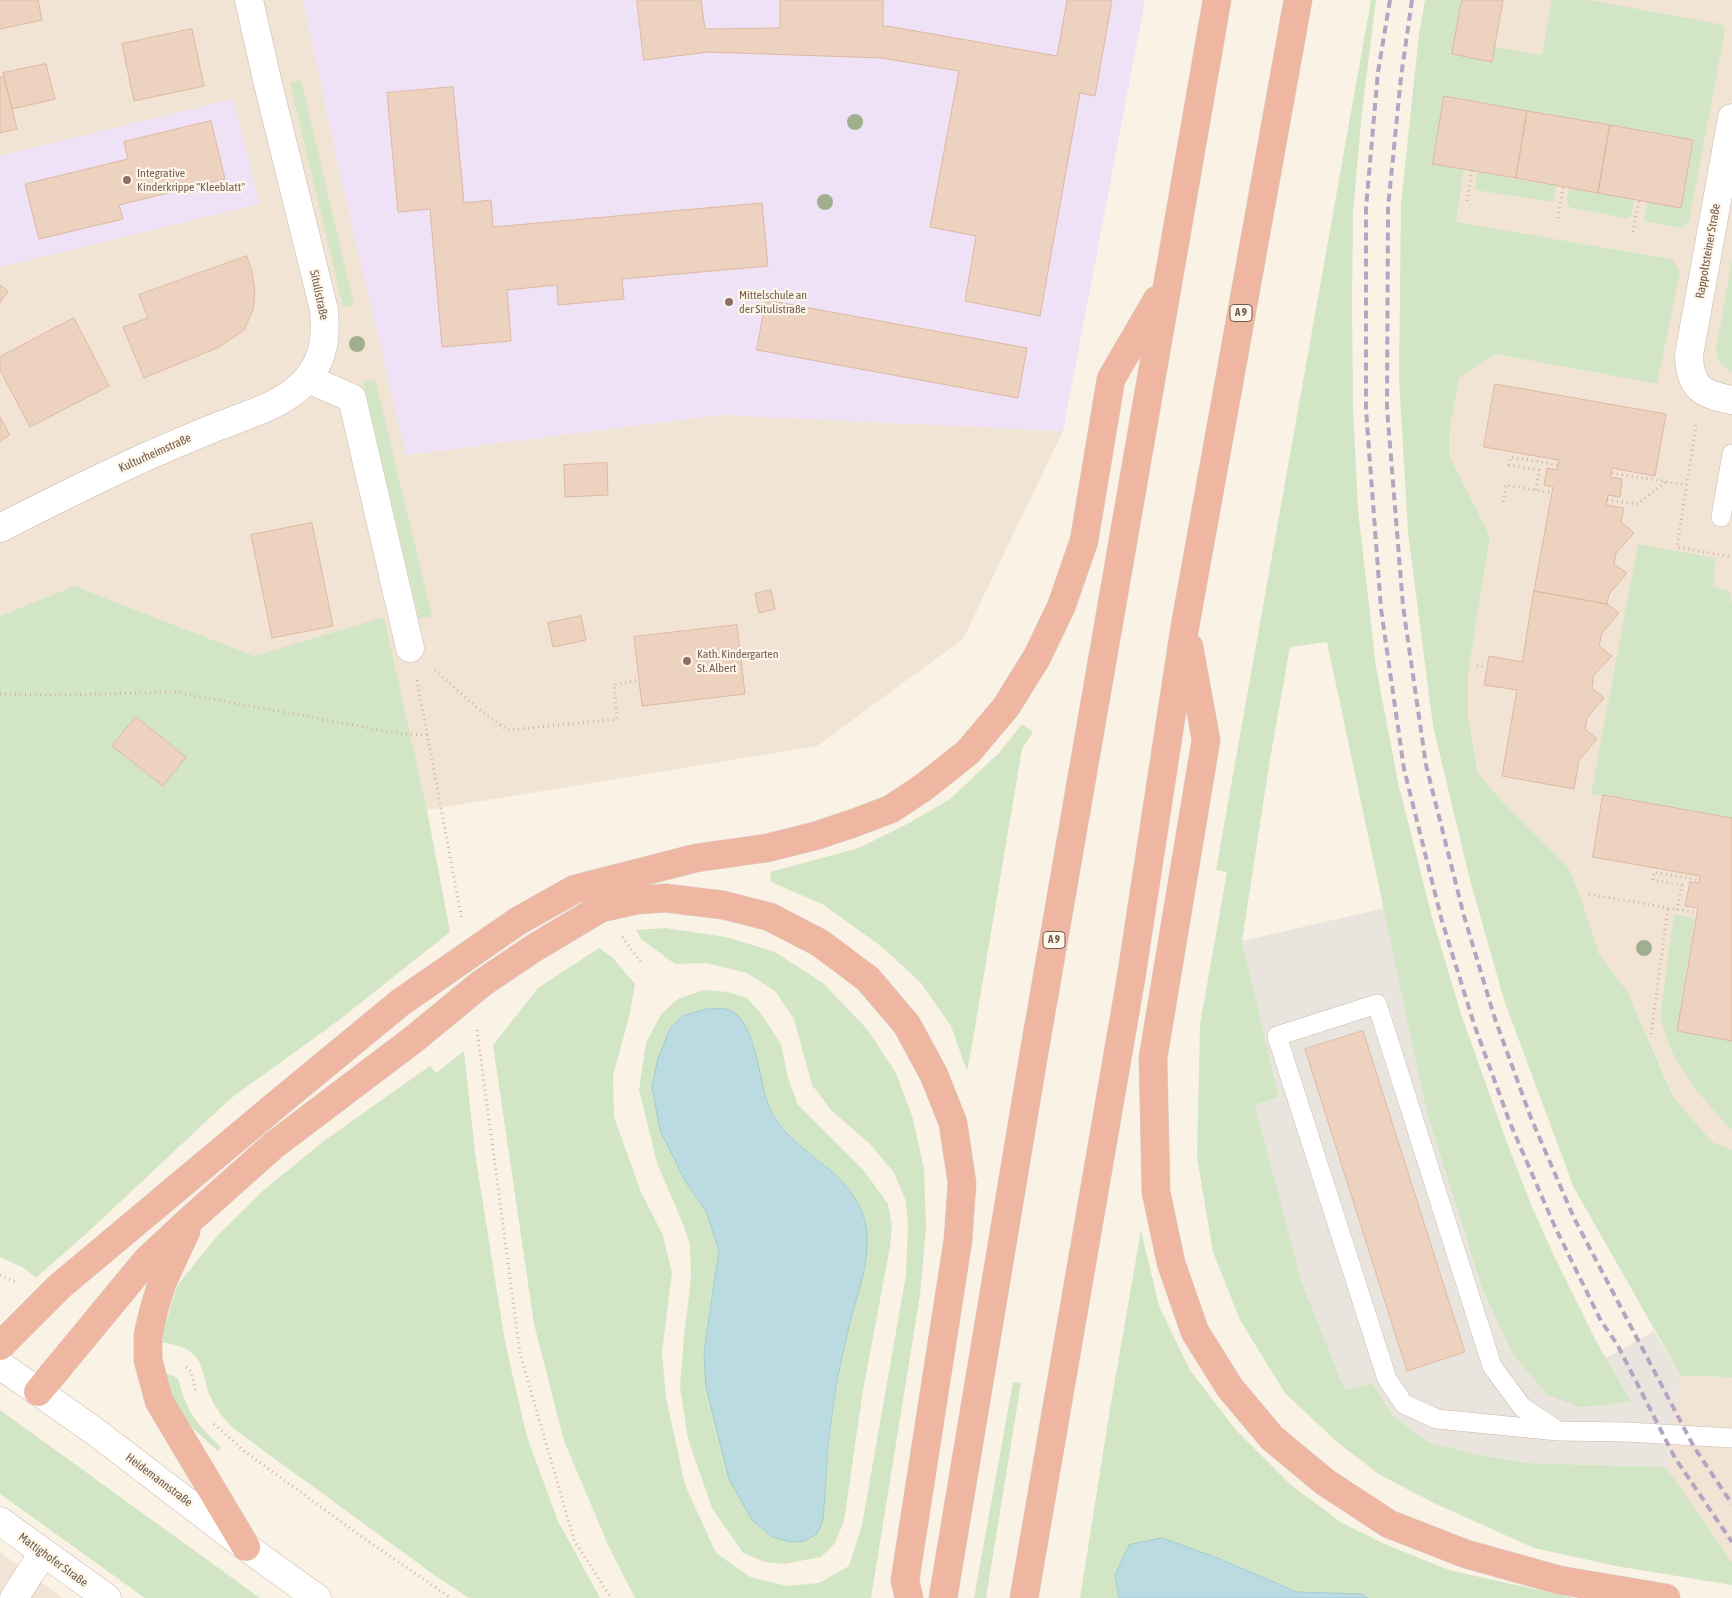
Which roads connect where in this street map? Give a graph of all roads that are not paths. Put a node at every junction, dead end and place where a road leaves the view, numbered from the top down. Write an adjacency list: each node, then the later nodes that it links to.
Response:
1 (249, 0): 6 (street, Situlistraße)
2 (1217, 0): 5 (highway, A 9)
3 (1298, 0): 11 (highway, A 9)
4 (1732, 118): 7 (street, Rappoltsteiner Straße)
5 (1167, 283): 14 (highway, bridge); 26 (highway, A 9)
6 (308, 379): 10 (street, Kulturheimstraße); 12 (street)
7 (1732, 400)
8 (1732, 454): 9 (lane)
9 (1721, 517)
10 (0, 528)
11 (1185, 626): 27 (highway, A 9); 28 (highway)
12 (410, 648)
13 (192, 1218): 16 (highway); 20 (highway); 25 (highway, bridge)
14 (0, 1346)
15 (0, 1365): 16 (street, Heidemannstraße)
16 (38, 1392): 20 (street, Heidemannstraße)
17 (1558, 1431): 17 (lane); 18 (lane)
18 (1732, 1438)
19 (0, 1521): 21 (street, Mattighofer Straße)
20 (246, 1547): 24 (street, Heidemannstraße)
21 (43, 1554): 22 (street); 23 (street, Mattighofer Straße)
22 (14, 1598)
23 (107, 1598)
24 (317, 1598)
25 (909, 1598)
26 (944, 1598)
27 (1024, 1598)
28 (1666, 1598)

